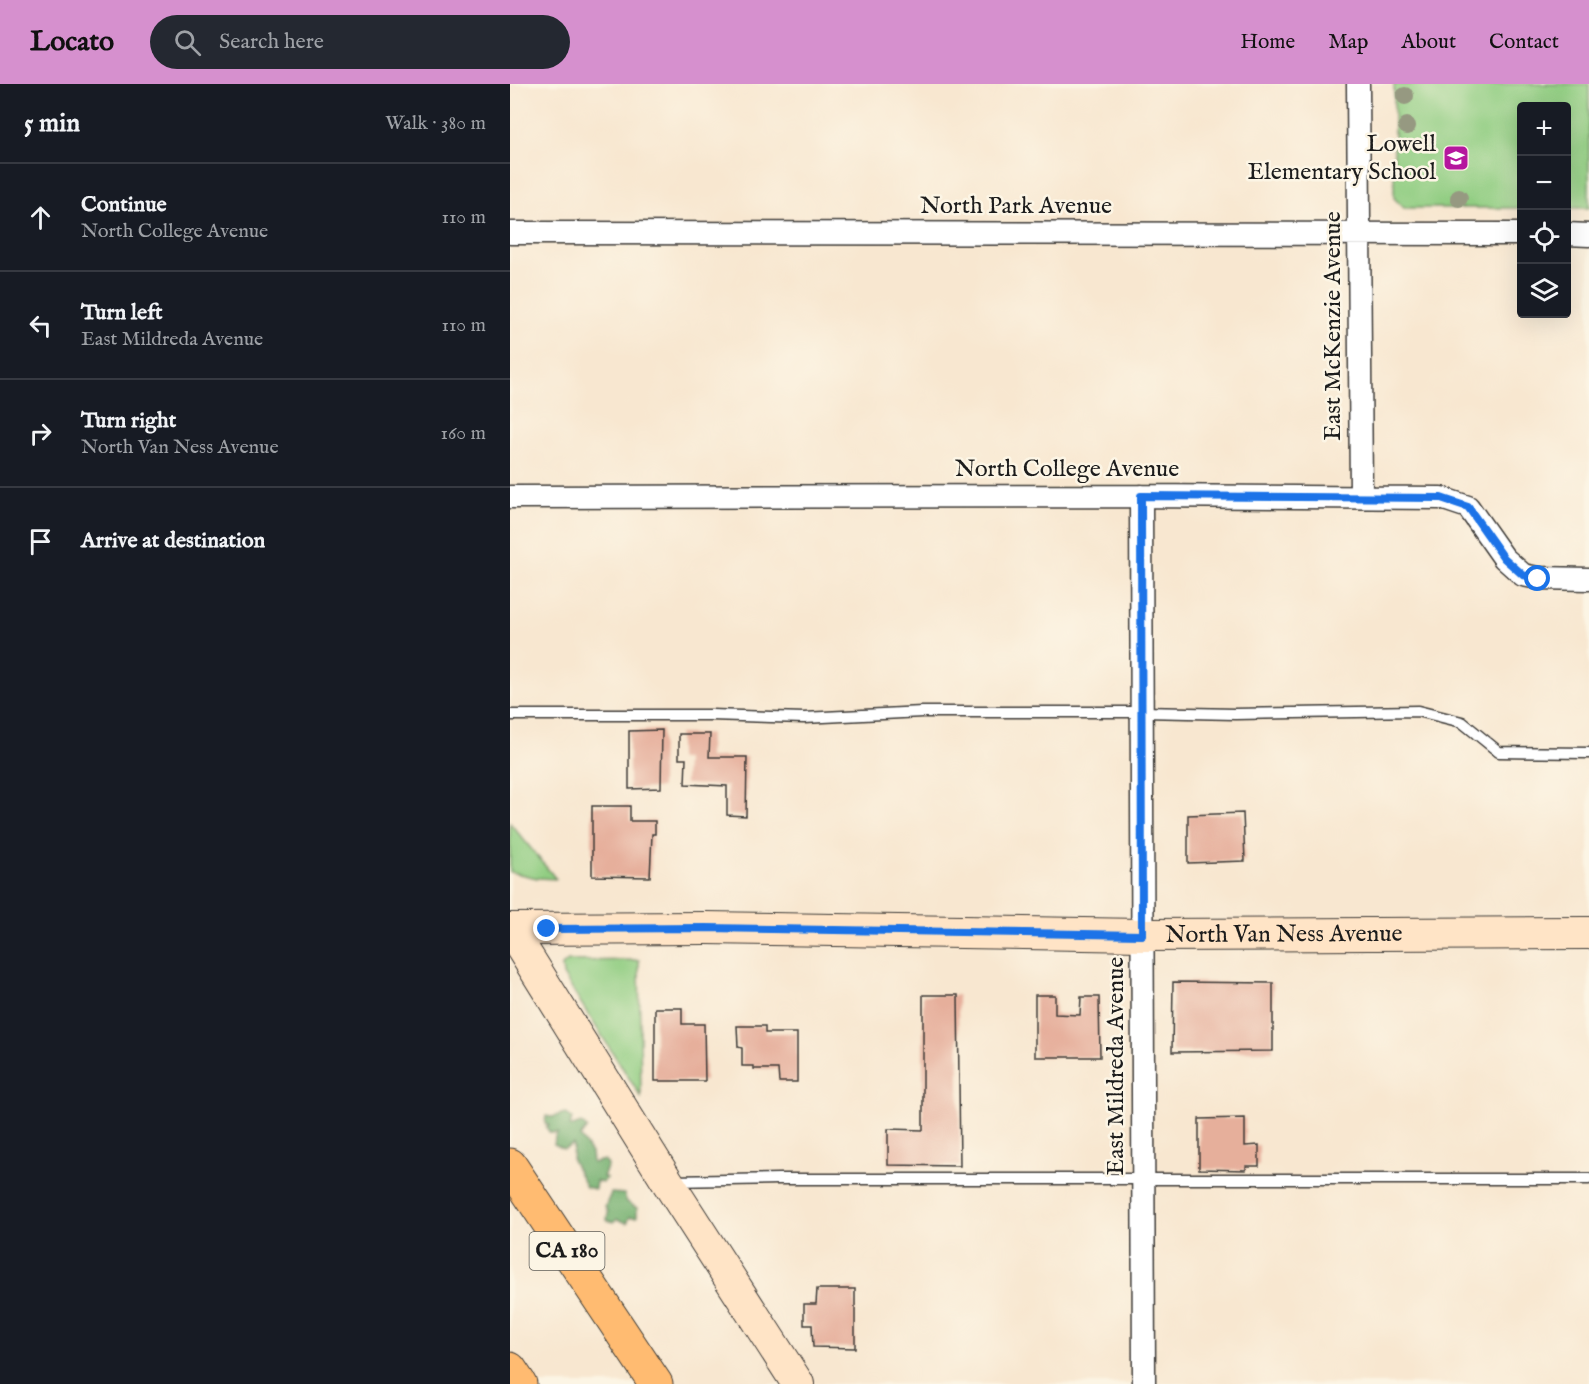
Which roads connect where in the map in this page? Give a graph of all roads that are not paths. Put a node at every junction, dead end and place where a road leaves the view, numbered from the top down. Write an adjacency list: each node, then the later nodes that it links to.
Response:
1 (1358, 84): 3 (street, East McKenzie Avenue)
2 (510, 233): 3 (street, North Park Avenue)
3 (1360, 233): 4 (street, North Park Avenue); 9 (street, East McKenzie Avenue)
4 (1517, 234)
5 (1571, 234): 6 (street)
6 (1589, 235)
7 (1141, 496): 8 (street, North College Avenue); 9 (street, North College Avenue); 11 (street, East Mildreda Avenue)
8 (510, 497)
9 (1360, 497): 10 (street, North College Avenue)
10 (1589, 579)
11 (1142, 712): 12 (lane); 13 (lane); 16 (street, East Mildreda Avenue)
12 (510, 716)
13 (1589, 753)
14 (510, 929): 16 (main road, North Van Ness Avenue); 20 (main road)
15 (1589, 933): 16 (main road, North Van Ness Avenue)
16 (1142, 935): 18 (street, East Mildreda Avenue)
17 (510, 1165): 23 (highway, CA 180)
18 (1144, 1179): 19 (lane); 20 (lane); 25 (street, East Mildreda Avenue)
19 (1589, 1179)
20 (667, 1181): 24 (main road)
21 (510, 1369): 22 (highway)
22 (520, 1384)
23 (656, 1384)
24 (798, 1384)
25 (1144, 1384)

